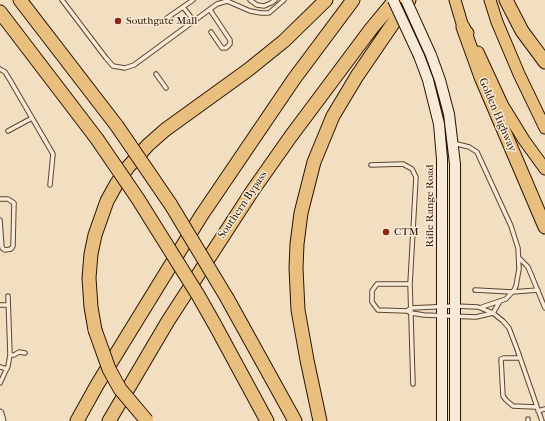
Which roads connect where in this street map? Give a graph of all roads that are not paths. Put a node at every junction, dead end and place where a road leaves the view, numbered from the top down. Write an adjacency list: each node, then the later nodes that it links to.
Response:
1 (20, 0): 65 (highway, bridge)
2 (62, 0): 18 (lane)
3 (193, 0): 14 (lane)
4 (250, 0): 5 (lane)
5 (275, 0)
6 (284, 0): 15 (lane)
7 (326, 0): 63 (highway, bridge)
8 (353, 0): 61 (highway)
9 (394, 0): 47 (main road, Rifle Range Road, bridge); 62 (highway, Southern Bypass)
10 (407, 0): 28 (main road, bridge); 66 (highway)
11 (455, 0): 19 (main road, Golden Highway)
12 (490, 0): 26 (main road)
13 (506, 0): 21 (highway)
14 (183, 7): 17 (lane); 18 (lane)
15 (210, 10): 18 (lane); 20 (lane)
16 (0, 12): 64 (highway, bridge)
17 (167, 18)
18 (194, 21)
19 (463, 27): 30 (main road); 34 (highway, Golden Highway)
20 (210, 32)
21 (545, 62)
22 (0, 69): 25 (lane)
23 (156, 74): 24 (lane)
24 (166, 88)
25 (32, 118): 27 (lane); 31 (lane)
26 (545, 128)
27 (8, 131)
28 (453, 143): 35 (lane); 48 (main road)
29 (371, 165): 36 (lane)
30 (545, 169)
31 (50, 185)
32 (0, 199): 33 (lane)
33 (0, 220)
34 (545, 227)
35 (519, 258): 38 (lane); 39 (lane)
36 (410, 284): 46 (lane); 46 (lane)
37 (475, 290): 39 (lane)
38 (538, 290): 39 (lane); 45 (lane)
39 (512, 292): 41 (lane)
40 (8, 296): 43 (lane)
41 (500, 302): 44 (lane); 49 (lane)
42 (0, 305): 43 (lane)
43 (8, 305): 51 (lane)
44 (482, 308): 48 (lane); 49 (lane)
45 (545, 308)
46 (409, 311): 47 (lane); 47 (lane); 56 (lane)
47 (442, 311): 48 (lane); 48 (lane); 67 (main road, Rifle Range Road)
48 (454, 311): 49 (lane); 68 (main road)
49 (493, 313): 52 (lane)
50 (25, 353): 51 (lane)
51 (10, 355): 54 (lane)
52 (520, 358): 58 (lane); 58 (lane)
53 (0, 367): 54 (lane)
54 (7, 369): 55 (lane)
55 (0, 383)
56 (413, 384)
57 (545, 408): 58 (lane)
58 (537, 409): 69 (lane)
59 (0, 413): 60 (street)
60 (2, 421)
61 (77, 421)
62 (109, 421)
63 (147, 421)
64 (267, 421)
65 (295, 421)
66 (320, 421)
67 (442, 421)
68 (455, 421)
69 (542, 421)

